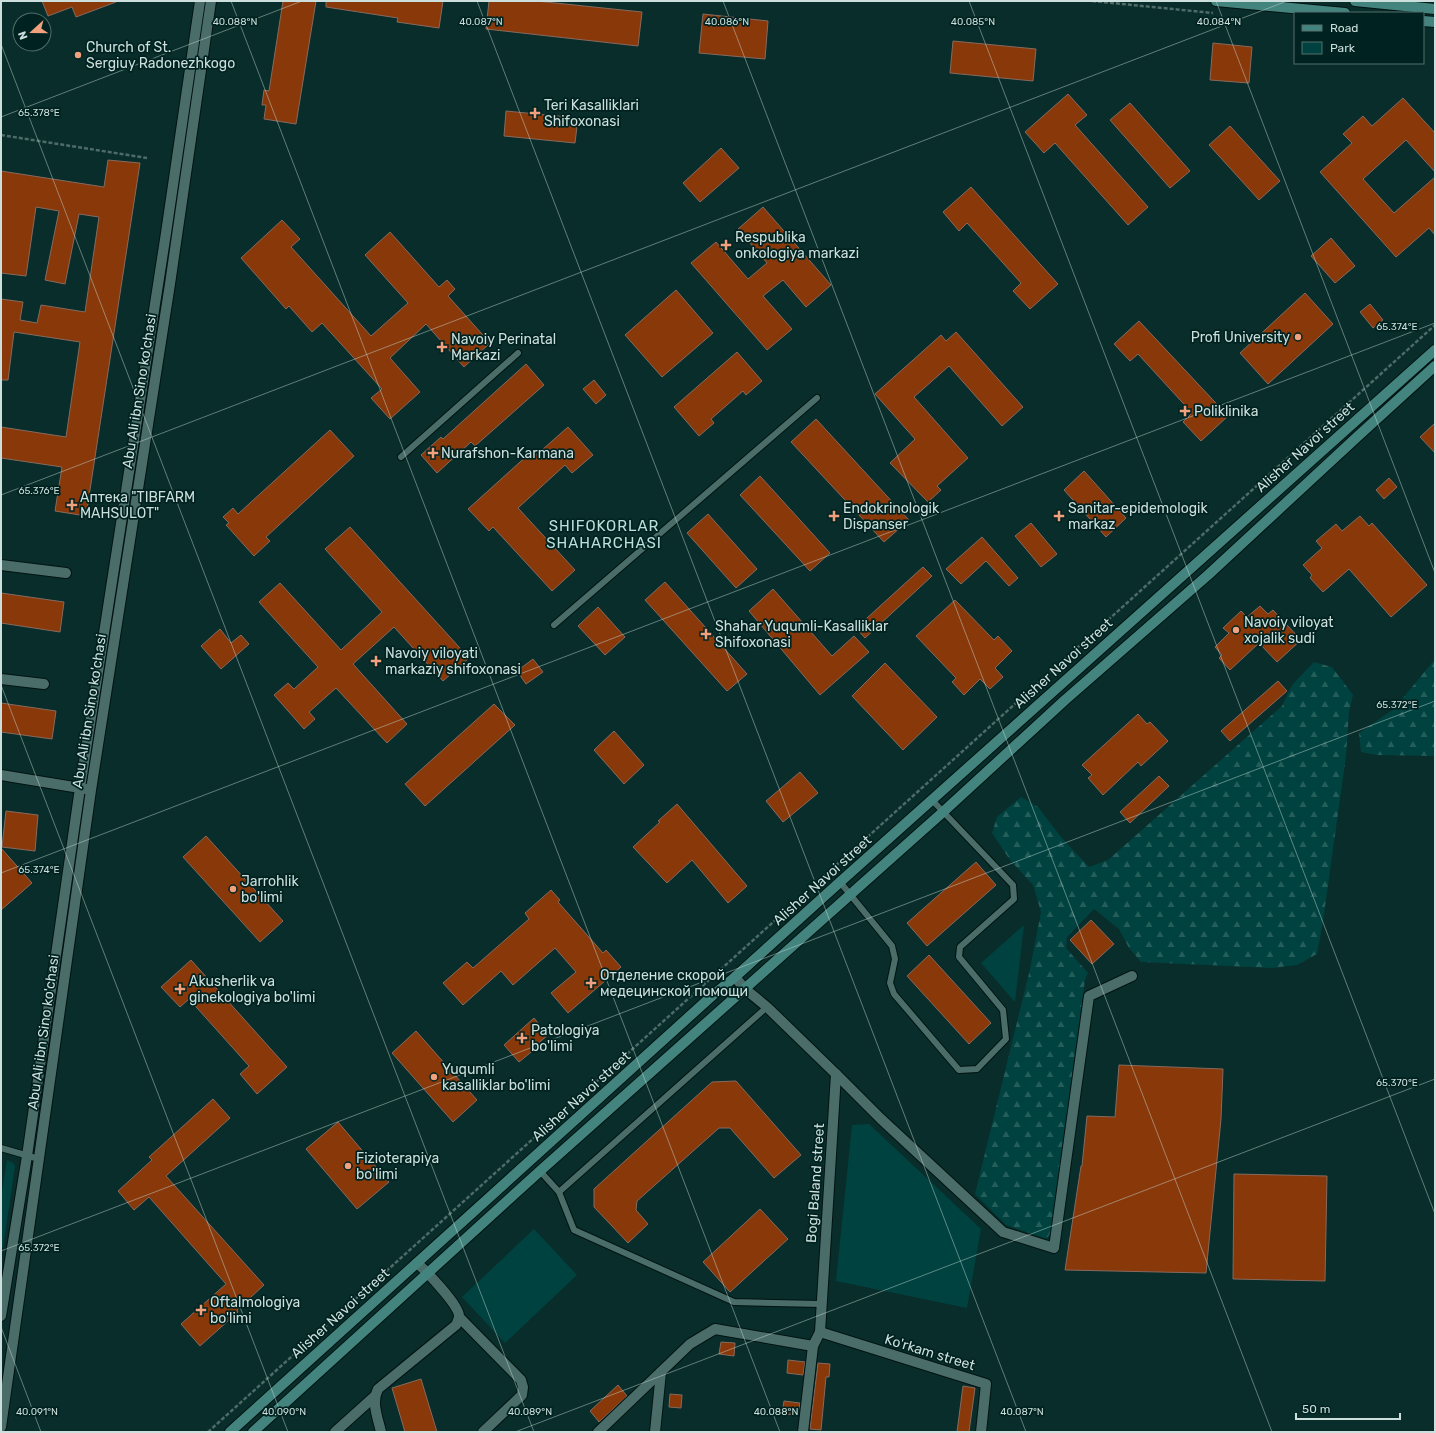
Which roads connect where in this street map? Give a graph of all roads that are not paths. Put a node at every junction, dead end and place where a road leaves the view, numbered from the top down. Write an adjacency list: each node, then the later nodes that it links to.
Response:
1 (200, 1): 21 (street, Abu Ali ibn Sino ko'chasi)
2 (211, 1): 22 (street, Abu Ali ibn Sino ko'chasi)
3 (1216, 1): 5 (main road)
4 (1355, 1): 6 (main road)
5 (1303, 5): 7 (main road)
6 (1435, 9)
7 (1340, 12)
8 (1424, 21): 9 (main road)
9 (1435, 22)
10 (1435, 350): 23 (main road, Alisher Navoi street)
11 (518, 353): 14 (lane)
12 (1435, 366): 24 (main road, Alisher Navoi street)
13 (817, 398): 17 (lane)
14 (401, 457)
15 (1, 565): 16 (street)
16 (66, 573)
17 (554, 625)
18 (1, 679): 19 (street)
19 (44, 684)
20 (1, 775): 21 (street)
21 (80, 788): 22 (street); 33 (street, Abu Ali ibn Sino ko'chasi)
22 (91, 790): 34 (street, Abu Ali ibn Sino ko'chasi)
23 (932, 800): 24 (lane); 25 (main road, Alisher Navoi street)
24 (943, 812): 26 (main road, Alisher Navoi street); 26 (lane)
25 (840, 882): 26 (lane); 28 (main road, Alisher Navoi street)
26 (850, 894): 29 (main road, Alisher Navoi street)
27 (1132, 976): 31 (street)
28 (735, 977): 29 (street); 37 (main road, Alisher Navoi street)
29 (744, 988): 30 (street); 35 (main road, Alisher Navoi street)
30 (767, 1007): 31 (street); 36 (lane)
31 (836, 1074): 39 (street, Bogi Baland street)
32 (1, 1148): 33 (lane)
33 (27, 1156): 34 (lane); 40 (street, Abu Ali ibn Sino ko'chasi)
34 (39, 1159): 46 (street, Abu Ali ibn Sino ko'chasi)
35 (540, 1171): 36 (lane); 38 (main road, Alisher Navoi street)
36 (559, 1192): 39 (lane)
37 (417, 1263): 38 (street); 47 (main road, Alisher Navoi street)
38 (428, 1273): 41 (street); 48 (main road, Alisher Navoi street)
39 (821, 1304): 42 (street, Bogi Baland street)
40 (1, 1316)
41 (459, 1317): 45 (street); 51 (street)
42 (820, 1332): 43 (street, Bogi Baland street); 55 (street, Ko'rkam street)
43 (813, 1346): 44 (street); 54 (street, Bogi Baland street)
44 (661, 1372): 52 (street); 53 (street)
45 (375, 1396): 49 (street); 50 (street)
46 (1, 1427)
47 (230, 1432)
48 (253, 1432)
49 (335, 1432)
50 (381, 1432)
51 (483, 1432)
52 (598, 1432)
53 (655, 1432)
54 (803, 1432)
55 (981, 1432)

